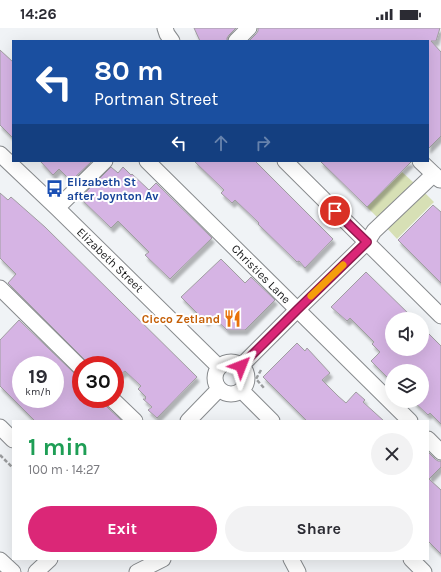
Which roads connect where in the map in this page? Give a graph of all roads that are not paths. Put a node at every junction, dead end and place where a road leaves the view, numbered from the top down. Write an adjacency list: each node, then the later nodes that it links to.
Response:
1 (165, 28): 3 (street)
2 (249, 28): 4 (street)
3 (171, 40)
4 (237, 40)
5 (0, 154): 11 (street, Elizabeth Street)
6 (104, 162): 11 (street)
7 (149, 162): 14 (street, Christies Lane)
8 (286, 162): 12 (street)
9 (421, 162): 10 (street)
10 (437, 177): 12 (street)
11 (57, 208): 18 (street, Elizabeth Street)
12 (367, 242): 14 (street); 15 (street)
13 (0, 288): 16 (street)
14 (297, 310): 17 (street); 25 (street, Christies Lane)
15 (441, 316)
16 (72, 359)
17 (241, 366): 18 (street); 20 (street)
18 (219, 368): 19 (street)
19 (219, 389): 20 (street); 23 (street)
20 (241, 390): 24 (street)
21 (121, 408): 22 (street)
22 (134, 420)
23 (189, 420)
24 (271, 420)
25 (409, 420)
26 (0, 427): 27 (street)
27 (12, 439)
28 (429, 440): 29 (street)
29 (441, 452)
30 (0, 560): 35 (street)
31 (49, 560): 36 (street)
32 (161, 560): 37 (street)
33 (292, 560): 38 (street)
34 (412, 560): 39 (street)
35 (13, 572)
36 (36, 572)
37 (137, 572)
38 (298, 572)
39 (424, 572)

